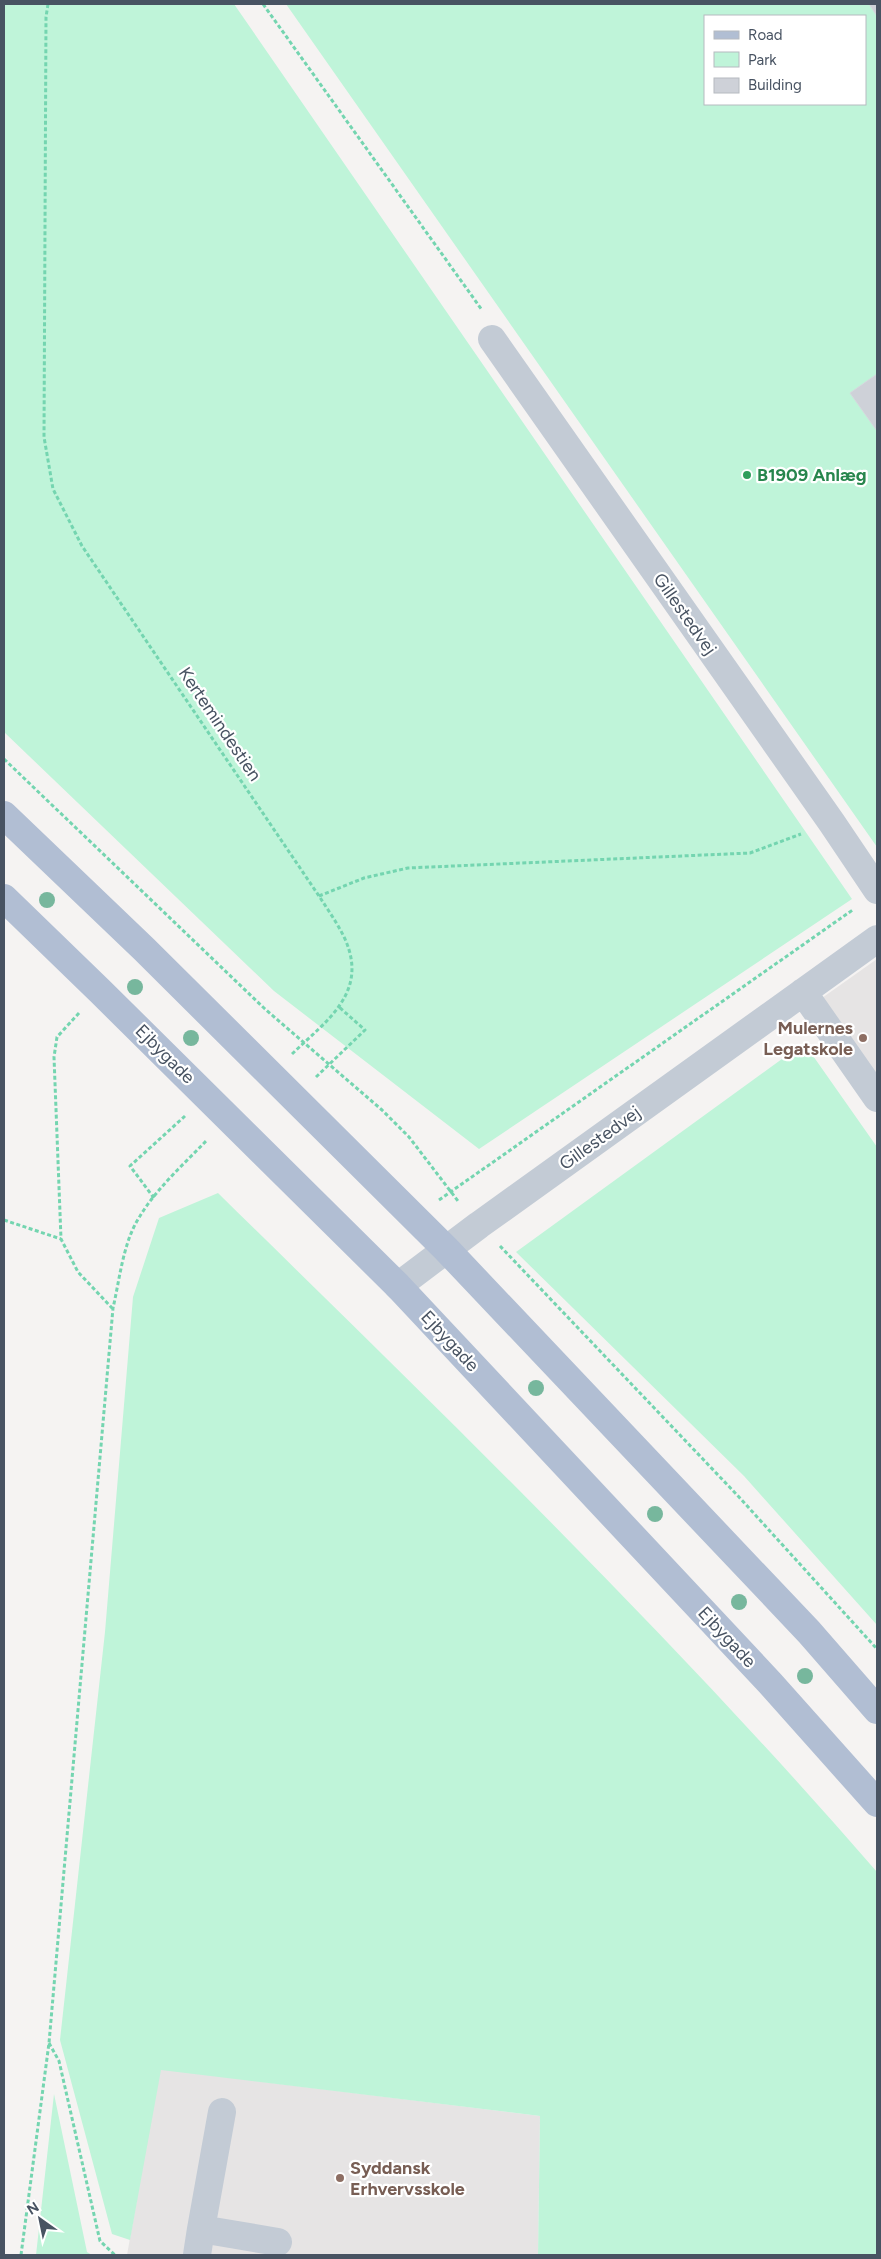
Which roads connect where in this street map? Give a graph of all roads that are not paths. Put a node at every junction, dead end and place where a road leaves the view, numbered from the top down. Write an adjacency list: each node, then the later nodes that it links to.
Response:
1 (489, 329): 3 (street, Gillestedvej)
2 (4, 815): 8 (main road)
3 (869, 897)
4 (4, 898): 9 (main road, Ejbygade)
5 (877, 939): 6 (street, Gillestedvej)
6 (803, 992): 7 (street); 8 (street, Gillestedvej)
7 (877, 1098)
8 (446, 1249): 9 (street, Gillestedvej); 10 (main road)
9 (398, 1286): 11 (main road, Ejbygade)
10 (877, 1710)
11 (877, 1803)
12 (222, 2112): 13 (street)
13 (201, 2229): 14 (street); 15 (street)
14 (278, 2242)
15 (197, 2255)

